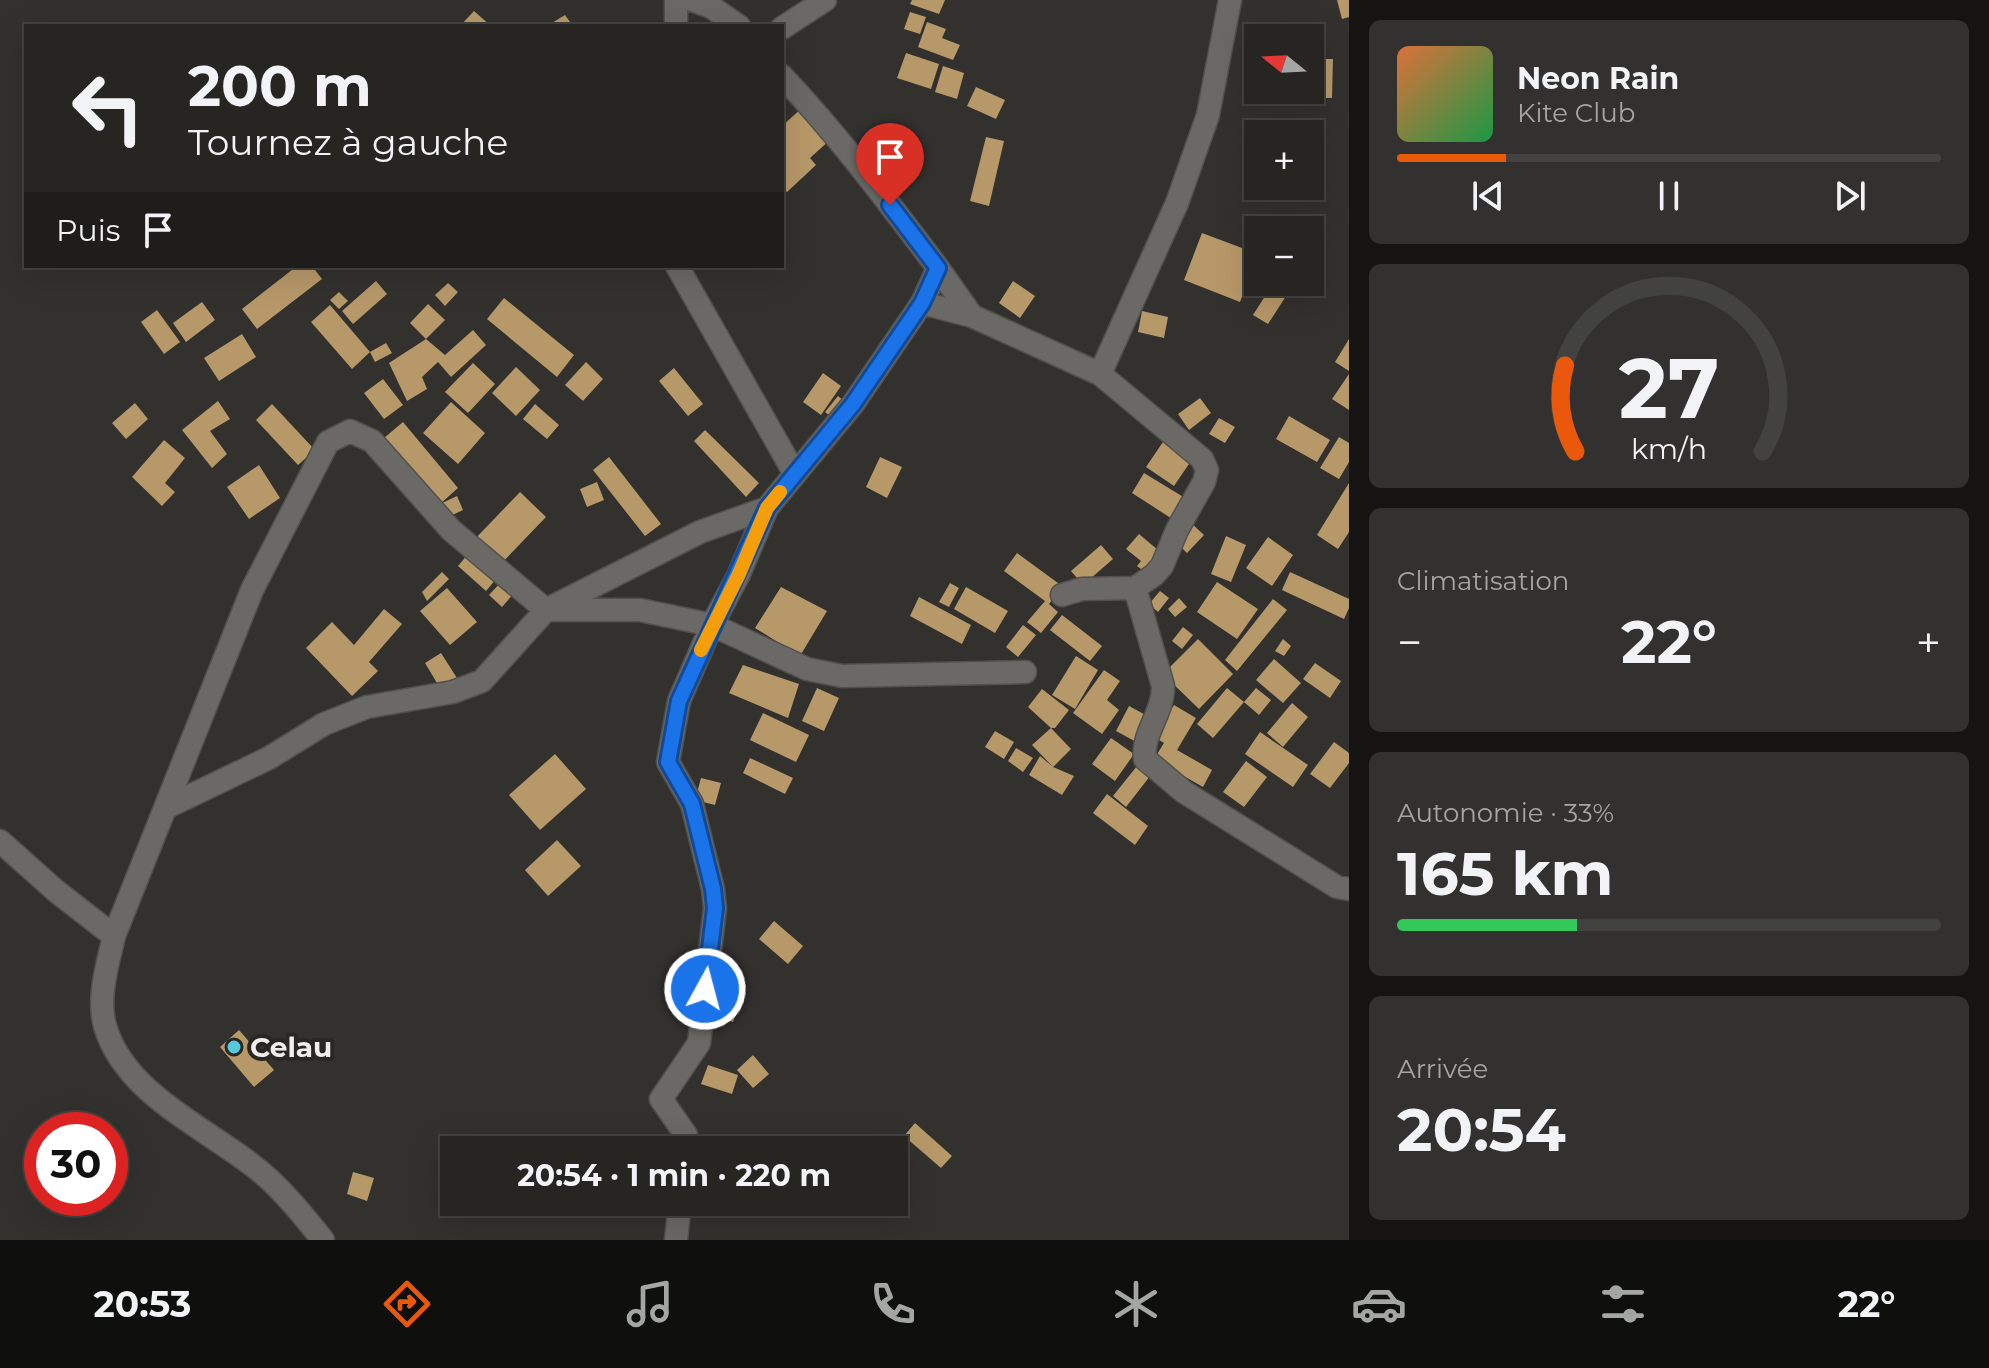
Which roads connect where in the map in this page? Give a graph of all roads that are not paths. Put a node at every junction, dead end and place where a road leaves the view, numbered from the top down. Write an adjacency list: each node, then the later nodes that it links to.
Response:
1 (676, 0): 5 (street)
2 (692, 0): 6 (street)
3 (825, 0): 7 (street)
4 (1230, 0): 13 (street)
5 (676, 24)
6 (736, 24)
7 (784, 27)
8 (784, 78): 10 (street)
9 (678, 268): 14 (street)
10 (938, 268): 11 (street); 12 (street)
11 (922, 303): 12 (street); 14 (street)
12 (972, 316): 13 (street)
13 (1100, 374): 16 (street)
14 (795, 474): 15 (street)
15 (767, 508): 18 (street); 19 (street)
16 (1135, 588): 17 (street); 23 (street)
17 (1062, 595)
18 (546, 610): 19 (street); 21 (street); 21 (street)
19 (712, 625): 20 (street); 25 (street)
20 (1025, 672)
21 (167, 807): 24 (street)
22 (0, 841): 24 (street)
23 (1349, 889)
24 (114, 936): 27 (street)
25 (686, 1136)
26 (679, 1216): 28 (street)
27 (323, 1240)
28 (676, 1240)

